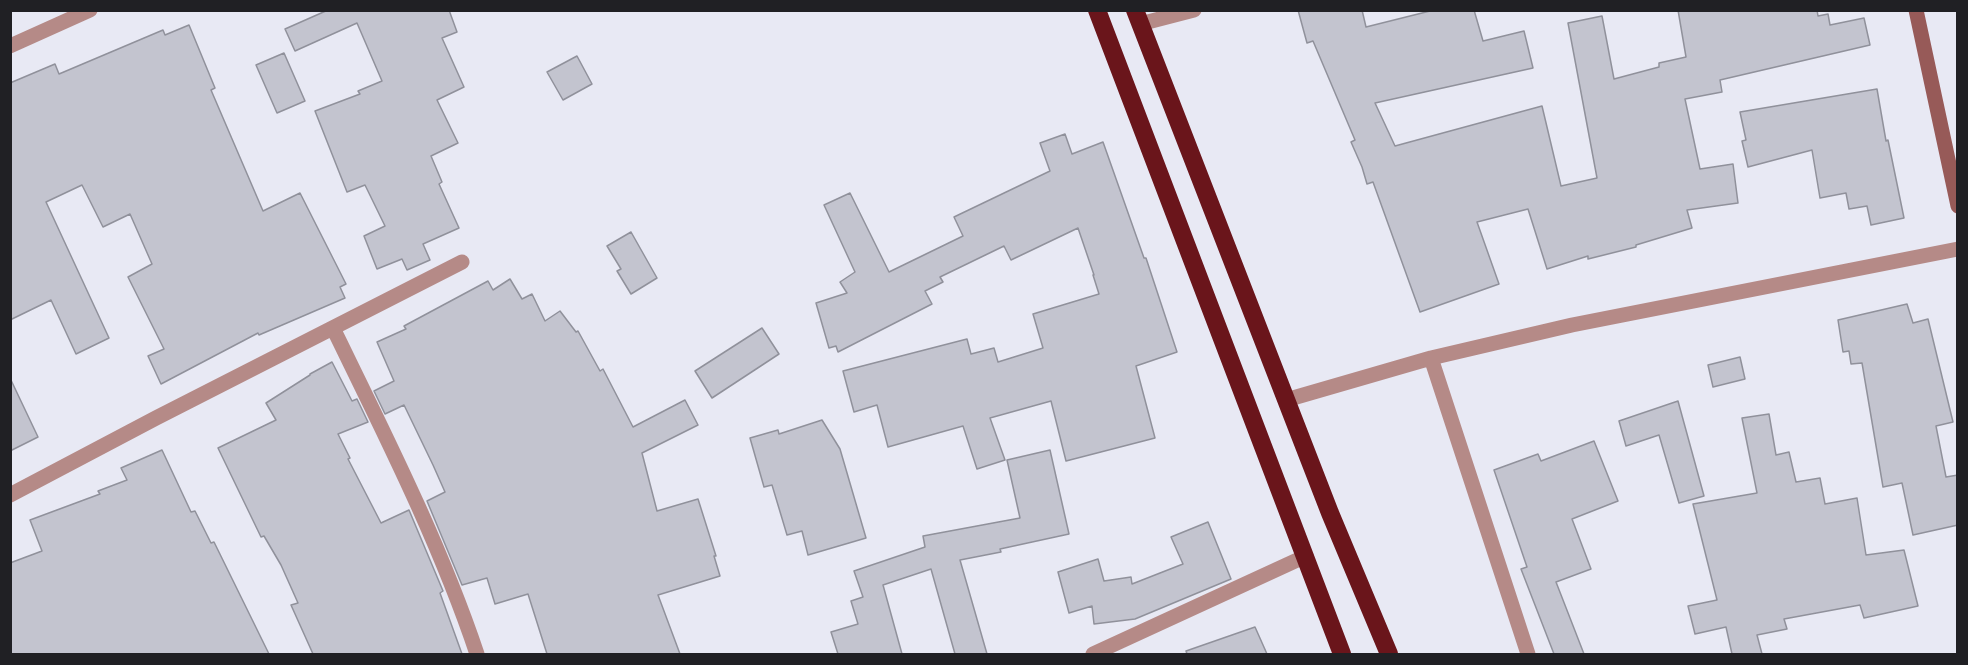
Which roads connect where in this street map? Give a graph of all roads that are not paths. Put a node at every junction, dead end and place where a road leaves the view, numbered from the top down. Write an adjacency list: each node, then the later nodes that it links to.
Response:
1 (90, 10): 6 (street)
2 (1097, 10): 14 (highway)
3 (1194, 10): 5 (street)
4 (1916, 10): 7 (main road)
5 (1138, 17): 12 (highway)
6 (10, 46)
7 (1958, 206)
8 (1958, 249): 11 (street)
9 (462, 262): 10 (street)
10 (333, 328): 13 (street); 15 (street)
11 (1431, 358): 12 (street); 19 (street)
12 (1286, 400): 18 (highway)
13 (10, 495)
14 (1306, 556): 16 (street); 17 (highway)
15 (477, 654)
16 (1093, 654)
17 (1342, 654)
18 (1389, 654)
19 (1528, 654)

